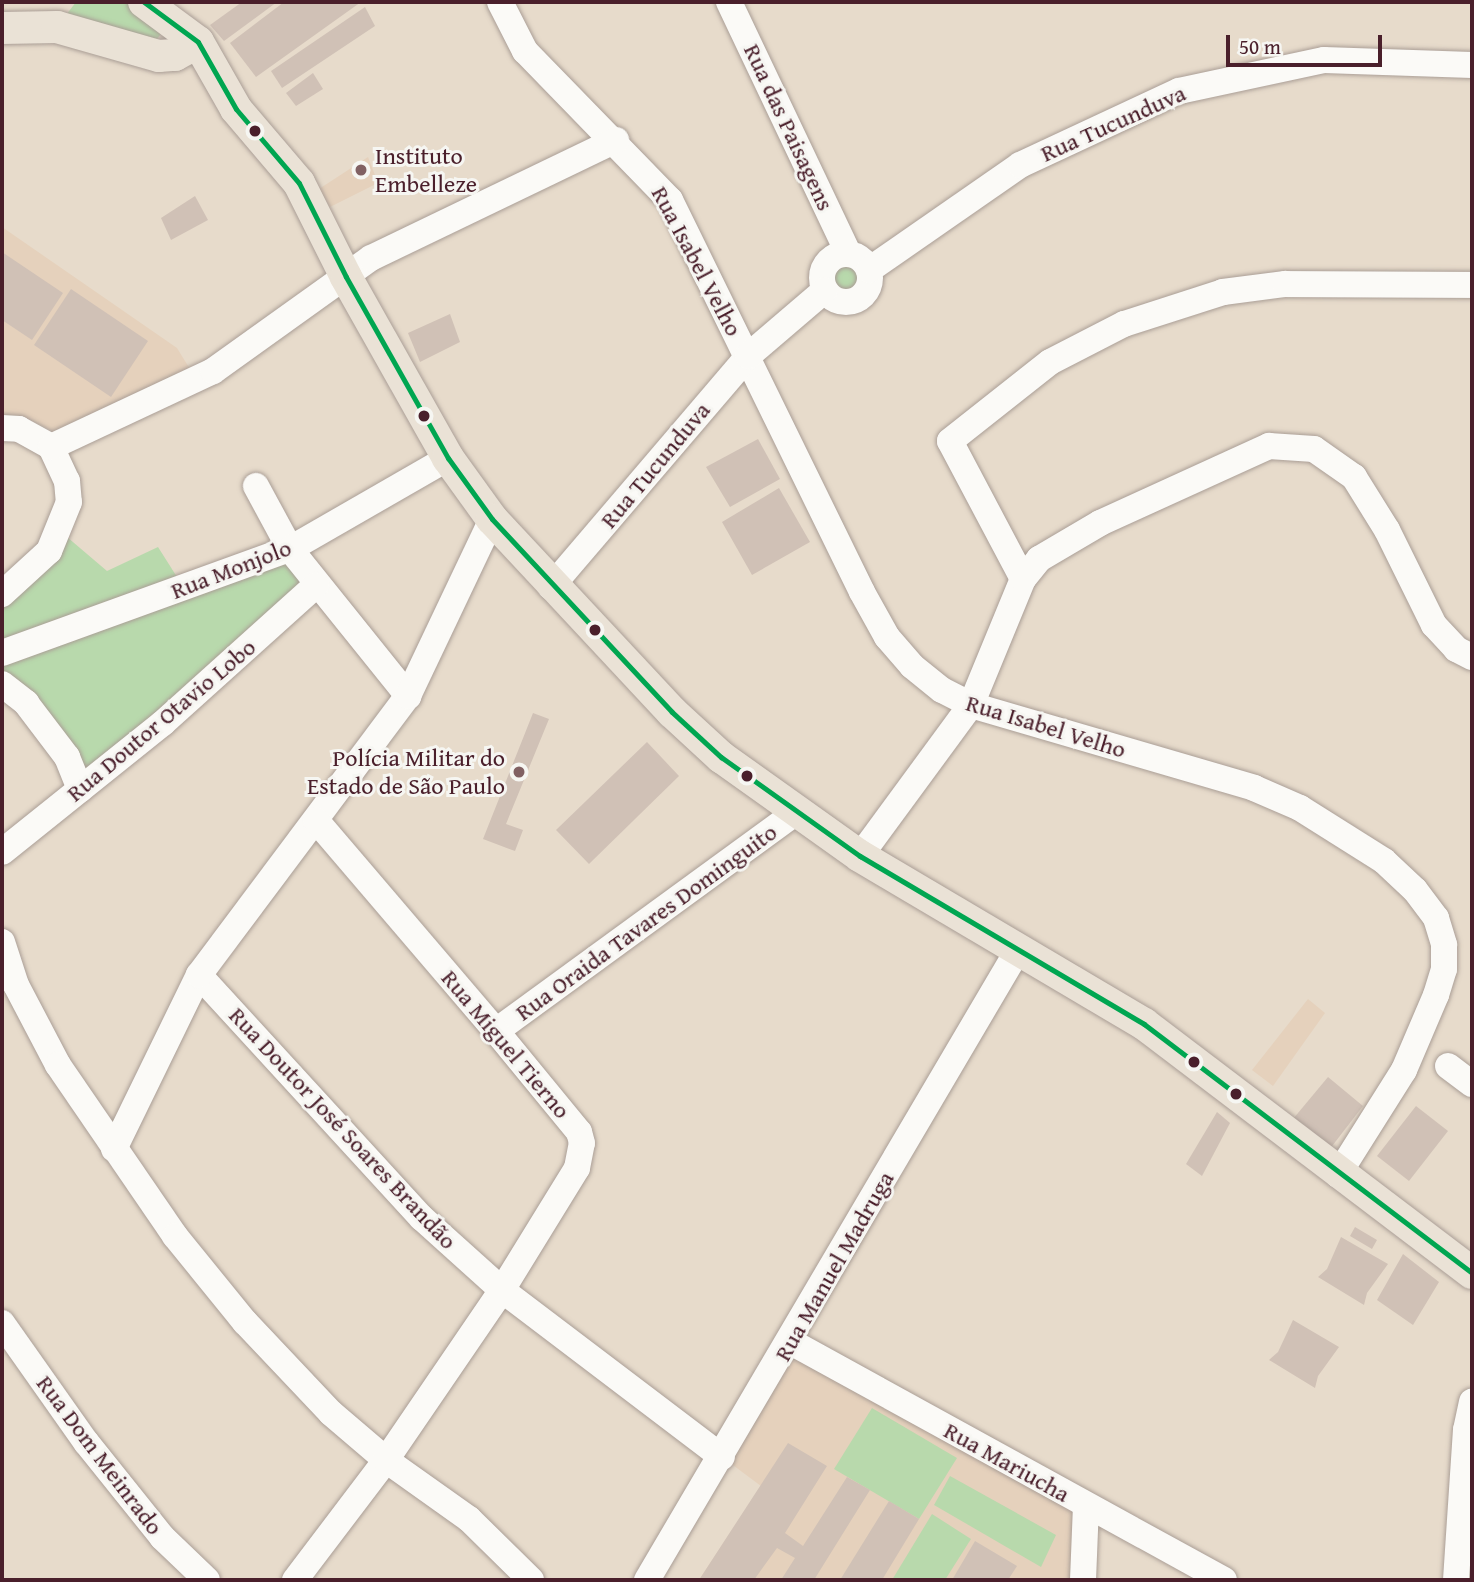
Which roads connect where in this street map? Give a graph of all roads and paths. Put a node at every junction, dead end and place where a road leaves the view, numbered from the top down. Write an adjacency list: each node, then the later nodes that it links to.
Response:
1 (144, 2): 5 (main road)
2 (500, 2): 9 (street, Rua Isabel Velho)
3 (730, 2): 10 (street, Rua das Paisagens)
4 (2, 28): 6 (main road)
5 (198, 42): 6 (main road); 8 (main road)
6 (159, 56): 8 (main road)
7 (1472, 65): 11 (street, Rua Tucunduva)
8 (236, 109): 12 (main road)
9 (616, 140): 12 (street); 15 (street, Rua Isabel Velho)
10 (848, 253): 11 (street); 14 (street)
11 (869, 270): 14 (street)
12 (346, 277): 17 (street); 18 (main road)
13 (1472, 285): 22 (street)
14 (825, 290): 15 (street, Rua Tucunduva)
15 (748, 356): 24 (street, Rua Tucunduva); 30 (street, Rua Isabel Velho)
16 (2, 428): 17 (street)
17 (51, 447): 25 (street)
18 (448, 458): 20 (main road); 21 (street, Rua Monjolo)
19 (256, 486): 21 (street)
20 (492, 519): 24 (main road); 29 (street)
21 (290, 550): 23 (street); 26 (street, Rua Monjolo)
22 (1024, 579): 27 (street); 30 (street)
23 (316, 584): 29 (street); 31 (street, Rua Doutor Otavio Lobo)
24 (551, 587): 32 (main road)
25 (2, 594)
26 (2, 653)
27 (1472, 657)
28 (2, 684): 31 (street)
29 (408, 696): 33 (street)
30 (971, 705): 35 (street); 43 (street, Rua Isabel Velho)
31 (80, 790): 34 (street, Rua Doutor Otavio Lobo)
32 (796, 811): 35 (main road); 39 (street, Rua Oraida Tavares Dominguito)
33 (316, 820): 38 (street); 39 (street, Rua Miguel Tierno)
34 (2, 852)
35 (860, 856): 37 (main road)
36 (2, 942): 42 (street)
37 (1018, 950): 43 (main road); 47 (street, Rua Manuel Madruga)
38 (199, 975): 42 (street); 45 (street, Rua Doutor José Soares Brandão)
39 (496, 1031): 45 (street, Rua Miguel Tierno)
40 (1448, 1066): 41 (street)
41 (1472, 1084)
42 (114, 1149): 50 (street)
43 (1338, 1175): 44 (main road)
44 (1472, 1273)
45 (502, 1290): 49 (street, Rua Doutor José Soares Brandão); 50 (street, Rua Miguel Tierno)
46 (2, 1323): 52 (street, Rua Dom Meinrado)
47 (791, 1342): 49 (street, Rua Manuel Madruga); 51 (street, Rua Mariucha)
48 (1472, 1402): 58 (street)
49 (723, 1457): 55 (street, Rua Manuel Madruga)
50 (386, 1460): 53 (street, Rua Miguel Tierno); 54 (street)
51 (1086, 1506): 56 (street); 57 (street, Rua Mariucha)
52 (207, 1580)
53 (295, 1580)
54 (531, 1580)
55 (647, 1580)
56 (1083, 1580)
57 (1224, 1580)
58 (1456, 1580)

